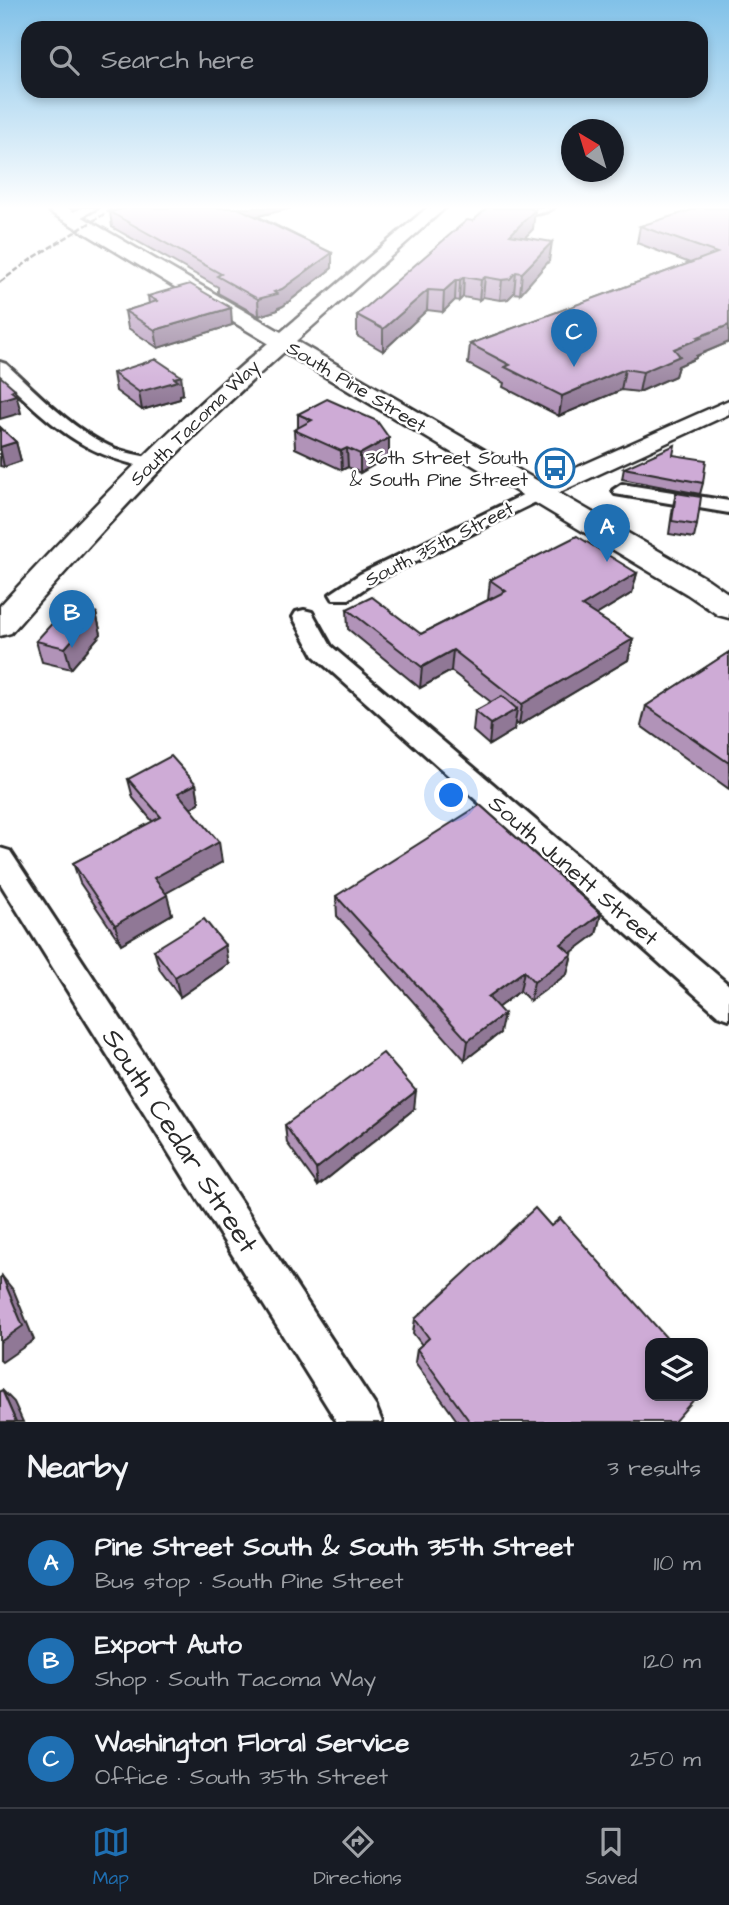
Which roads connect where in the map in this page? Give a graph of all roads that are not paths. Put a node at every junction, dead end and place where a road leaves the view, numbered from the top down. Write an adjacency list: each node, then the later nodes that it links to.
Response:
1 (169, 274): 3 (main road, South Pine Street)
2 (359, 274): 3 (main road, South Tacoma Way)
3 (281, 341): 6 (main road, South Tacoma Way); 8 (main road, South Pine Street)
4 (0, 368): 6 (street)
5 (729, 406): 8 (street, South 35th Street)
6 (150, 463): 13 (main road, South Tacoma Way)
7 (622, 490): 9 (street)
8 (539, 493): 10 (street, South 35th Street); 11 (main road, South Pine Street)
9 (729, 507)
10 (341, 594)
11 (729, 608)
12 (304, 617): 15 (street, South Junett Street)
13 (0, 626)
14 (0, 859): 16 (street, South Cedar Street)
15 (729, 1005)
16 (361, 1422)

